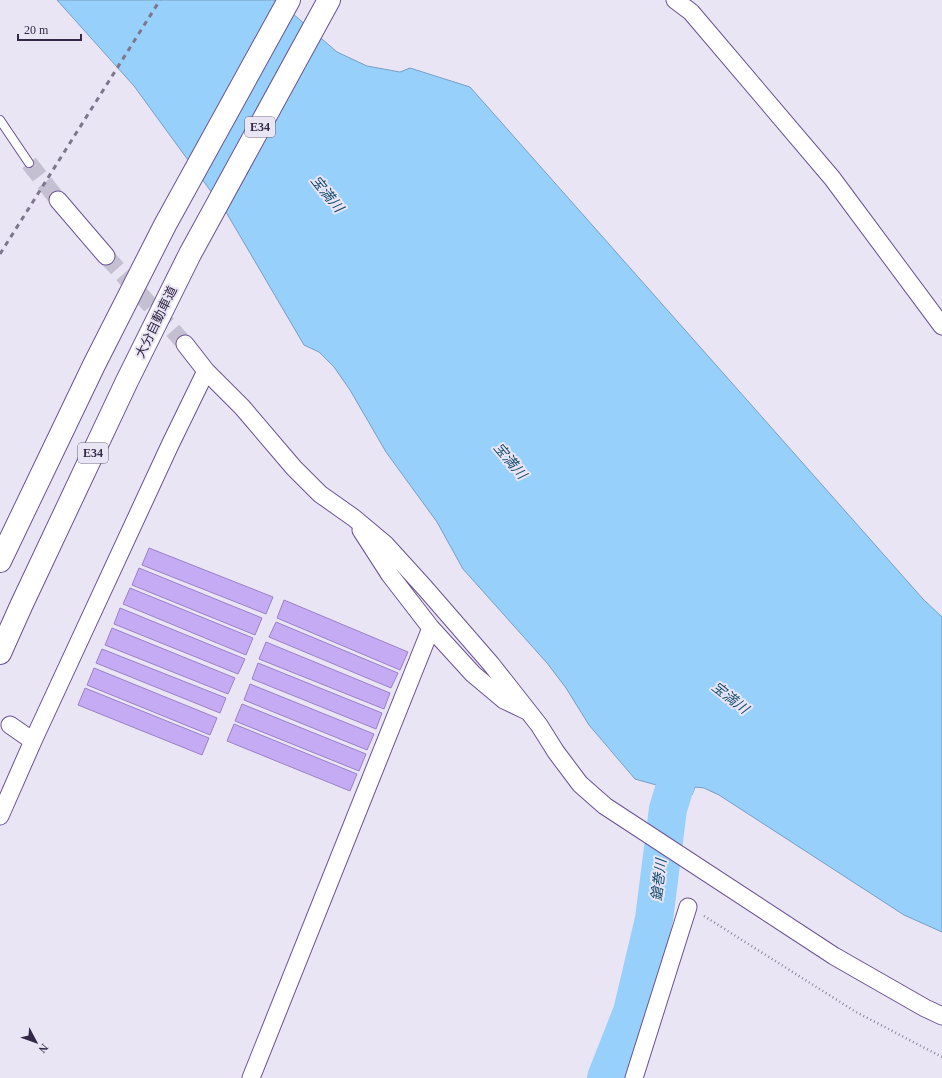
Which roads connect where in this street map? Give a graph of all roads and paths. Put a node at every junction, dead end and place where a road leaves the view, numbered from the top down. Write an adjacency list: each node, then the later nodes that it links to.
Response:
1 (288, 0): 10 (highway, E34)
2 (329, 0): 16 (highway, 大分自動車道 / E34)
3 (675, 0): 8 (street)
4 (0, 120): 5 (lane)
5 (29, 163)
6 (58, 200): 7 (street)
7 (106, 256)
8 (942, 326)
9 (185, 344): 11 (street)
10 (94, 365): 13 (highway); 14 (highway, E34)
11 (206, 371): 12 (street); 19 (street)
12 (354, 518): 15 (street); 17 (street)
13 (0, 536)
14 (0, 561)
15 (431, 628): 17 (street); 24 (street)
16 (0, 653)
17 (529, 712): 22 (street)
18 (10, 725): 19 (street)
19 (33, 741): 20 (street)
20 (0, 816)
21 (688, 906): 23 (path); 25 (street)
22 (942, 1016)
23 (942, 1057)
24 (251, 1078)
25 (634, 1078)

